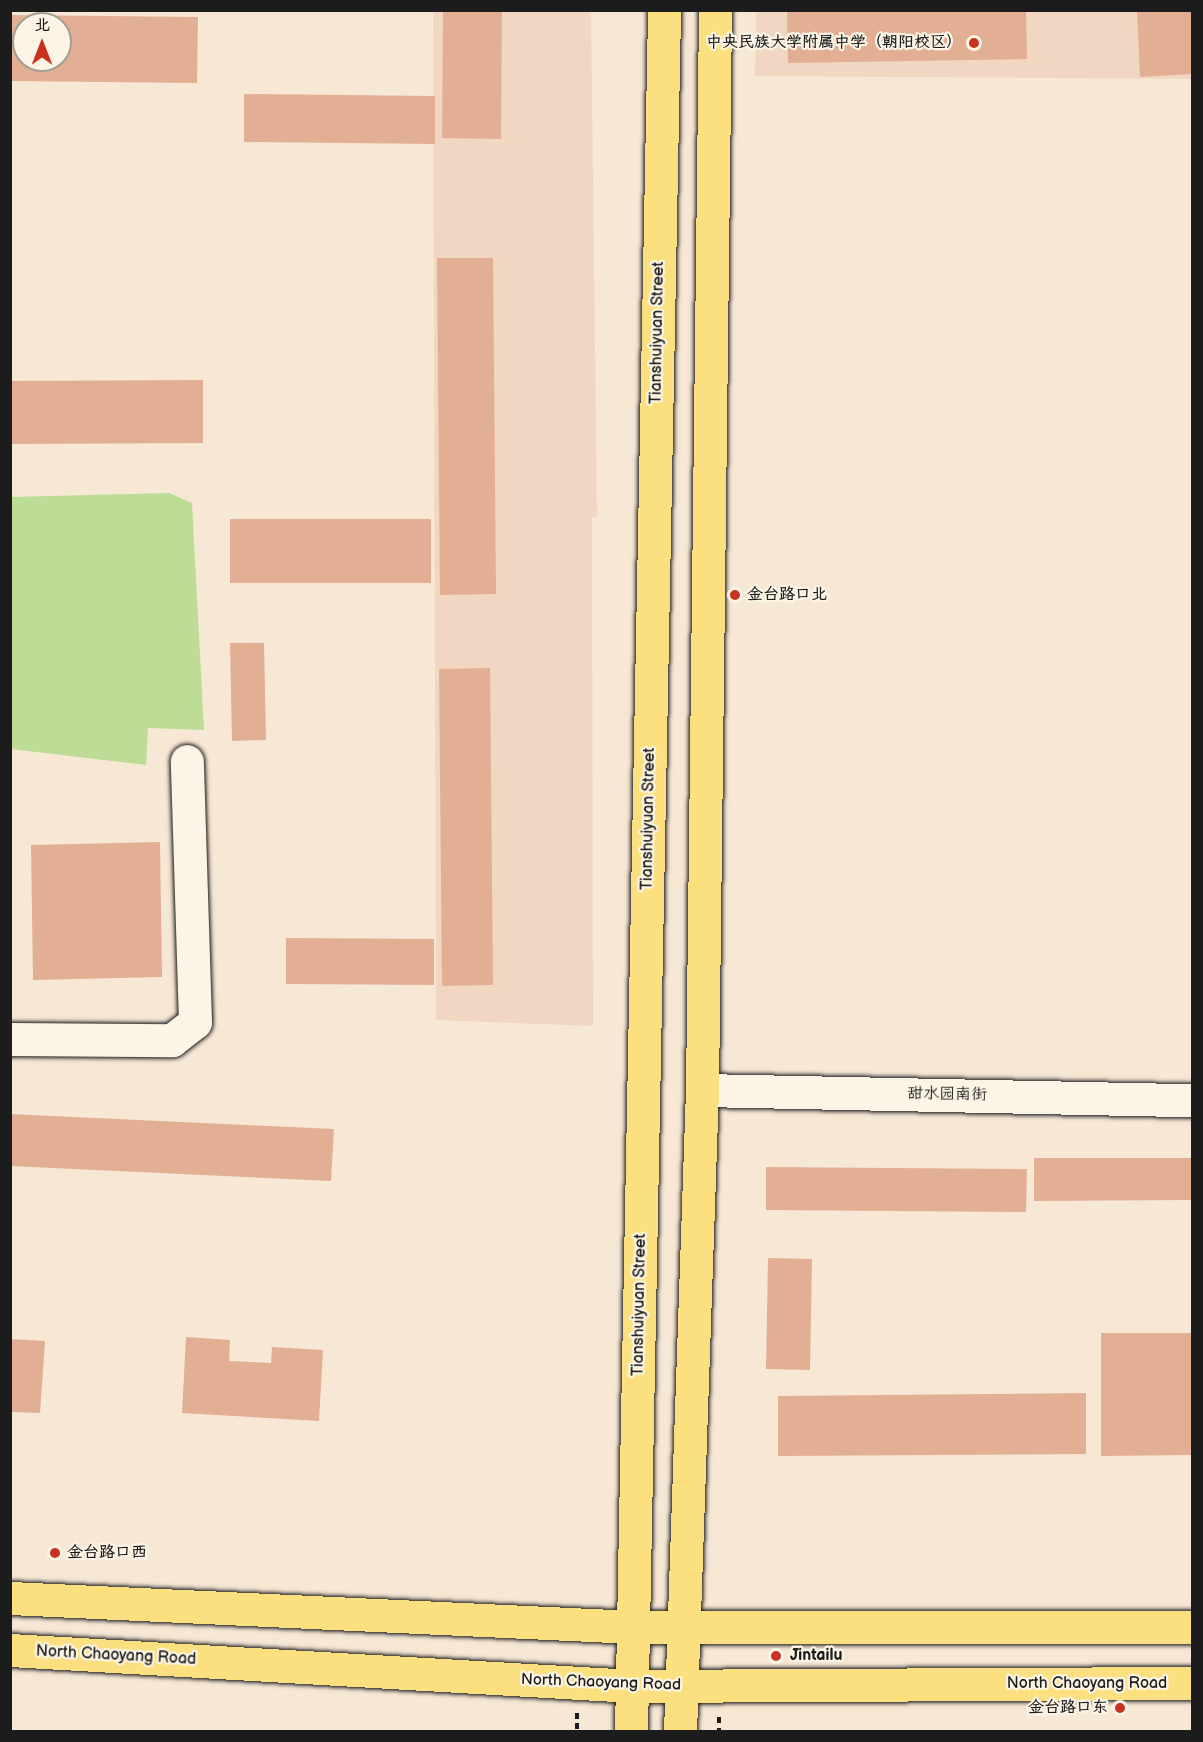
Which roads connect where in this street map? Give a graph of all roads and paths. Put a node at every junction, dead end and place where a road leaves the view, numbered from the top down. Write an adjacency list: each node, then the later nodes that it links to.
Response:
1 (664, 10): 8 (main road, Tianshuiyuan Street)
2 (715, 10): 5 (main road)
3 (188, 760): 4 (street)
4 (10, 1039)
5 (702, 1090): 6 (street, 甜水园南街); 9 (main road)
6 (1192, 1100)
7 (10, 1598): 8 (main road)
8 (634, 1627): 9 (main road); 13 (main road, Tianshuiyuan Street)
9 (682, 1627): 10 (main road); 14 (main road)
10 (1192, 1627)
11 (10, 1650): 13 (main road, North Chaoyang Road)
12 (1192, 1683): 14 (main road, North Chaoyang Road)
13 (632, 1686): 14 (main road, North Chaoyang Road); 15 (main road, Tianshuiyuan Street)
14 (680, 1686): 16 (main road)
15 (631, 1731)
16 (680, 1731)

